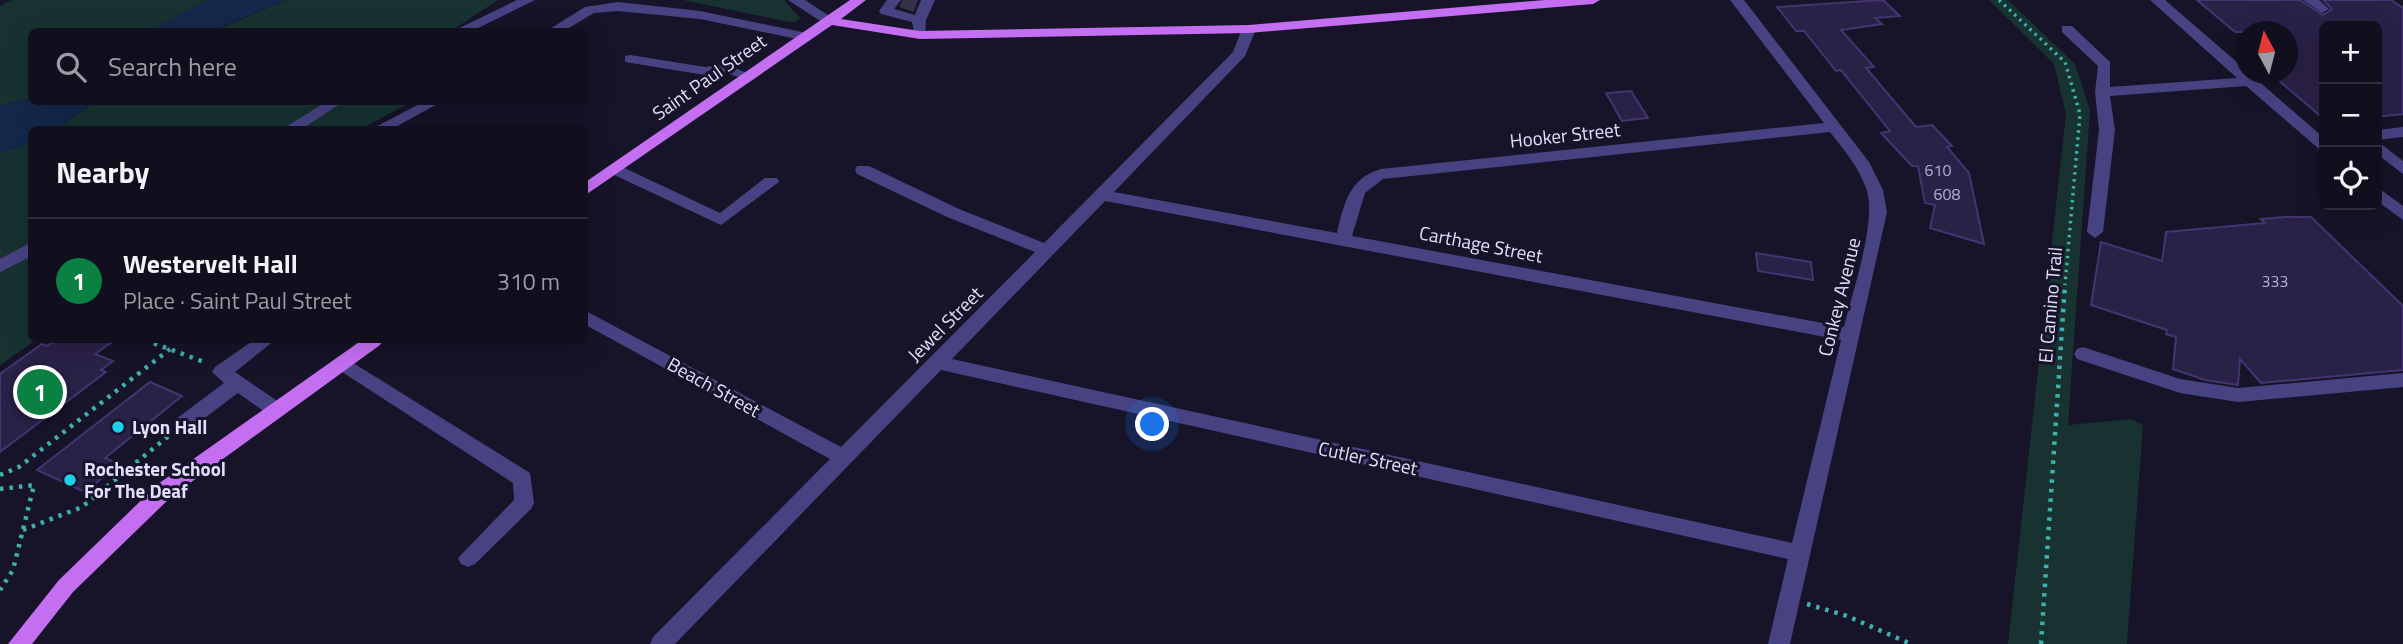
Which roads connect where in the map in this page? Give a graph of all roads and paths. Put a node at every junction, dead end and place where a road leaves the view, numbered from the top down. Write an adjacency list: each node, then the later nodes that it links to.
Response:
1 (528, 0): 12 (street)
2 (795, 0): 11 (street)
3 (859, 0): 11 (main road, Saint Paul Street)
4 (894, 0): 10 (street)
5 (1593, 0): 9 (main road)
6 (1737, 0): 27 (street, Conkey Avenue)
7 (1999, 0): 70 (path, El Camino Trail)
8 (2157, 0): 18 (street)
9 (1569, 1): 14 (main road)
10 (923, 10): 11 (main road); 14 (main road)
11 (830, 21): 16 (main road, Saint Paul Street)
12 (467, 28)
13 (559, 28): 16 (street)
14 (1249, 29): 37 (street, Jewel Street)
15 (2067, 29): 22 (street)
16 (807, 37): 19 (main road, Saint Paul Street)
17 (631, 59): 19 (street)
18 (2235, 68)
19 (750, 77): 32 (main road, Saint Paul Street)
20 (2235, 82): 22 (street)
21 (2254, 84): 30 (street)
22 (2102, 92): 40 (street)
23 (331, 105): 25 (street)
24 (428, 105): 26 (street)
25 (295, 126)
26 (385, 126)
27 (1835, 127): 41 (street, Hooker Street); 46 (street, Conkey Avenue)
28 (2403, 132): 29 (street)
29 (2382, 134)
30 (2319, 139)
31 (2378, 147): 33 (street)
32 (616, 169): 35 (street); 36 (main road, Saint Paul Street)
33 (2403, 169)
34 (863, 170): 43 (street)
35 (771, 182)
36 (588, 188)
37 (1103, 194): 41 (street, Carthage Street); 43 (street, Jewel Street)
38 (2382, 196): 39 (street)
39 (2403, 215)
40 (2095, 232)
41 (1343, 240): 46 (street, Carthage Street)
42 (28, 250): 44 (street)
43 (1047, 251): 52 (street, Jewel Street)
44 (0, 266)
45 (588, 318): 58 (street, Beach Street)
46 (1851, 335): 62 (street, Conkey Avenue)
47 (153, 343): 50 (path)
48 (263, 343): 54 (street)
49 (370, 343): 53 (main road)
50 (170, 349): 54 (path); 59 (path)
51 (2083, 355): 55 (street)
52 (936, 362): 58 (street, Jewel Street); 62 (street, Cutler Street)
53 (342, 363): 56 (main road); 63 (street)
54 (232, 377): 56 (street); 57 (street)
55 (2403, 380)
56 (276, 410): 66 (main road)
57 (183, 424): 61 (path)
58 (844, 458): 67 (street, Jewel Street)
59 (0, 475)
60 (0, 489): 61 (path)
61 (23, 530): 64 (path)
62 (1799, 553): 65 (street, Conkey Avenue)
63 (468, 558)
64 (0, 590)
65 (1789, 599): 68 (street, Conkey Avenue); 69 (path)
66 (19, 644)
67 (661, 644)
68 (1779, 644)
69 (1911, 644)
70 (2041, 644)

